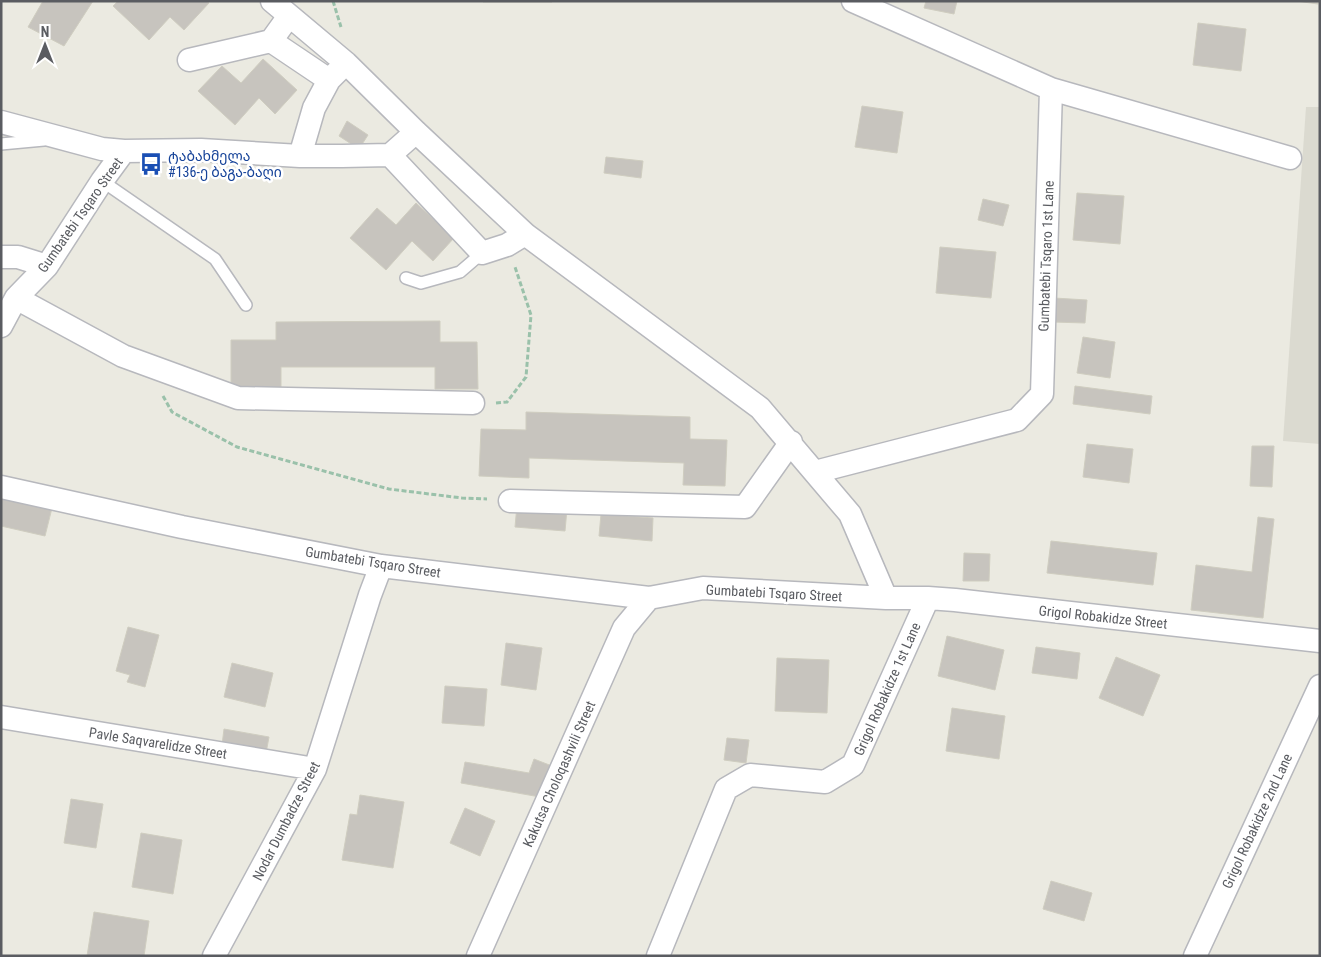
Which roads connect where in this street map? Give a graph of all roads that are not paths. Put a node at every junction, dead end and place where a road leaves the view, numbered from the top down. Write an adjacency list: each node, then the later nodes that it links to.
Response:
1 (272, 1): 3 (street)
2 (853, 1): 8 (street)
3 (289, 16): 4 (street); 6 (street)
4 (271, 41): 5 (street); 7 (street)
5 (189, 60)
6 (346, 63): 7 (street); 10 (street)
7 (329, 80): 15 (street)
8 (1051, 89): 16 (street); 28 (street, Gumbatebi Tsqaro 1st Lane)
9 (1, 122): 11 (street, Gumbatebi Tsqaro Street)
10 (416, 132): 14 (street); 18 (street)
11 (63, 138): 12 (lane); 13 (street, Gumbatebi Tsqaro Street)
12 (1, 144)
13 (124, 151): 15 (street, Gumbatebi Tsqaro Street); 17 (street, Gumbatebi Tsqaro Street)
14 (390, 155): 15 (street, Gumbatebi Tsqaro Street); 19 (street)
15 (300, 156)
16 (1290, 158)
17 (102, 181): 21 (street, Gumbatebi Tsqaro Street); 24 (lane)
18 (516, 240): 19 (street); 27 (street)
19 (482, 253): 22 (lane)
20 (1, 257): 21 (street)
21 (47, 266): 23 (street, Gumbatebi Tsqaro Street)
22 (406, 278)
23 (16, 298): 25 (street, Gumbatebi Tsqaro Street); 26 (street)
24 (246, 305)
25 (1, 326)
26 (473, 403)
27 (791, 442): 28 (street); 30 (street)
28 (815, 472): 33 (street)
29 (1, 487): 31 (street, Gumbatebi Tsqaro Street)
30 (510, 501)
31 (381, 566): 32 (street, Gumbatebi Tsqaro Street); 38 (street, Nodar Dumbadze Street)
32 (649, 598): 33 (street, Gumbatebi Tsqaro Street); 40 (street, Kakutsa Choloqashvili Street)
33 (886, 598): 34 (street, Grigol Robakidze Street)
34 (928, 598): 35 (street, Grigol Robakidze Street); 41 (street, Grigol Robakidze 1st Lane)
35 (1320, 641)
36 (1320, 686): 42 (street, Grigol Robakidze 2nd Lane)
37 (1, 717): 38 (street, Pavle Saqvarelidze Street)
38 (315, 769): 39 (street, Nodar Dumbadze Street)
39 (214, 956)
40 (478, 956)
41 (658, 956)
42 (1195, 956)

